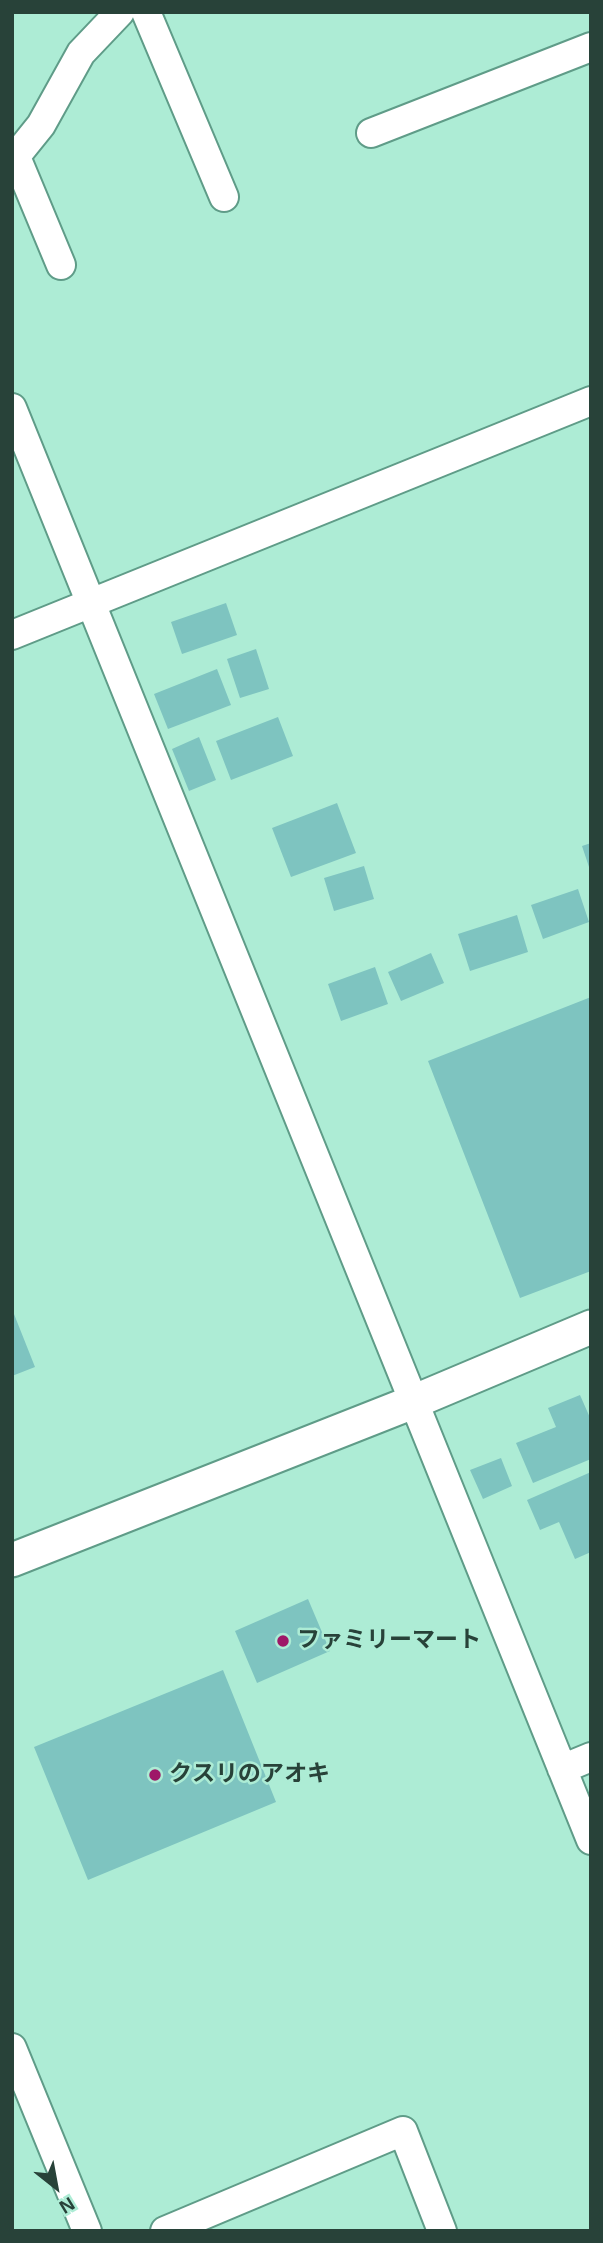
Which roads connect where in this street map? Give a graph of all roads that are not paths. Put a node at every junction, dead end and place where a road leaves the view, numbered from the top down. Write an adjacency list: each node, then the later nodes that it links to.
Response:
1 (120, 12): 5 (street)
2 (146, 12): 6 (street)
3 (591, 47): 4 (street)
4 (371, 133)
5 (14, 159): 7 (street)
6 (224, 197)
7 (61, 265)
8 (591, 401): 10 (street)
9 (12, 408): 10 (street)
10 (93, 603): 11 (street); 13 (street)
11 (12, 635)
12 (591, 1327): 13 (street)
13 (413, 1402): 14 (street); 16 (street)
14 (12, 1560)
15 (591, 1757): 16 (street)
16 (562, 1769): 17 (street)
17 (591, 1840)
18 (12, 2048): 19 (street)
19 (87, 2231)
20 (164, 2231): 21 (street)
21 (442, 2231)

